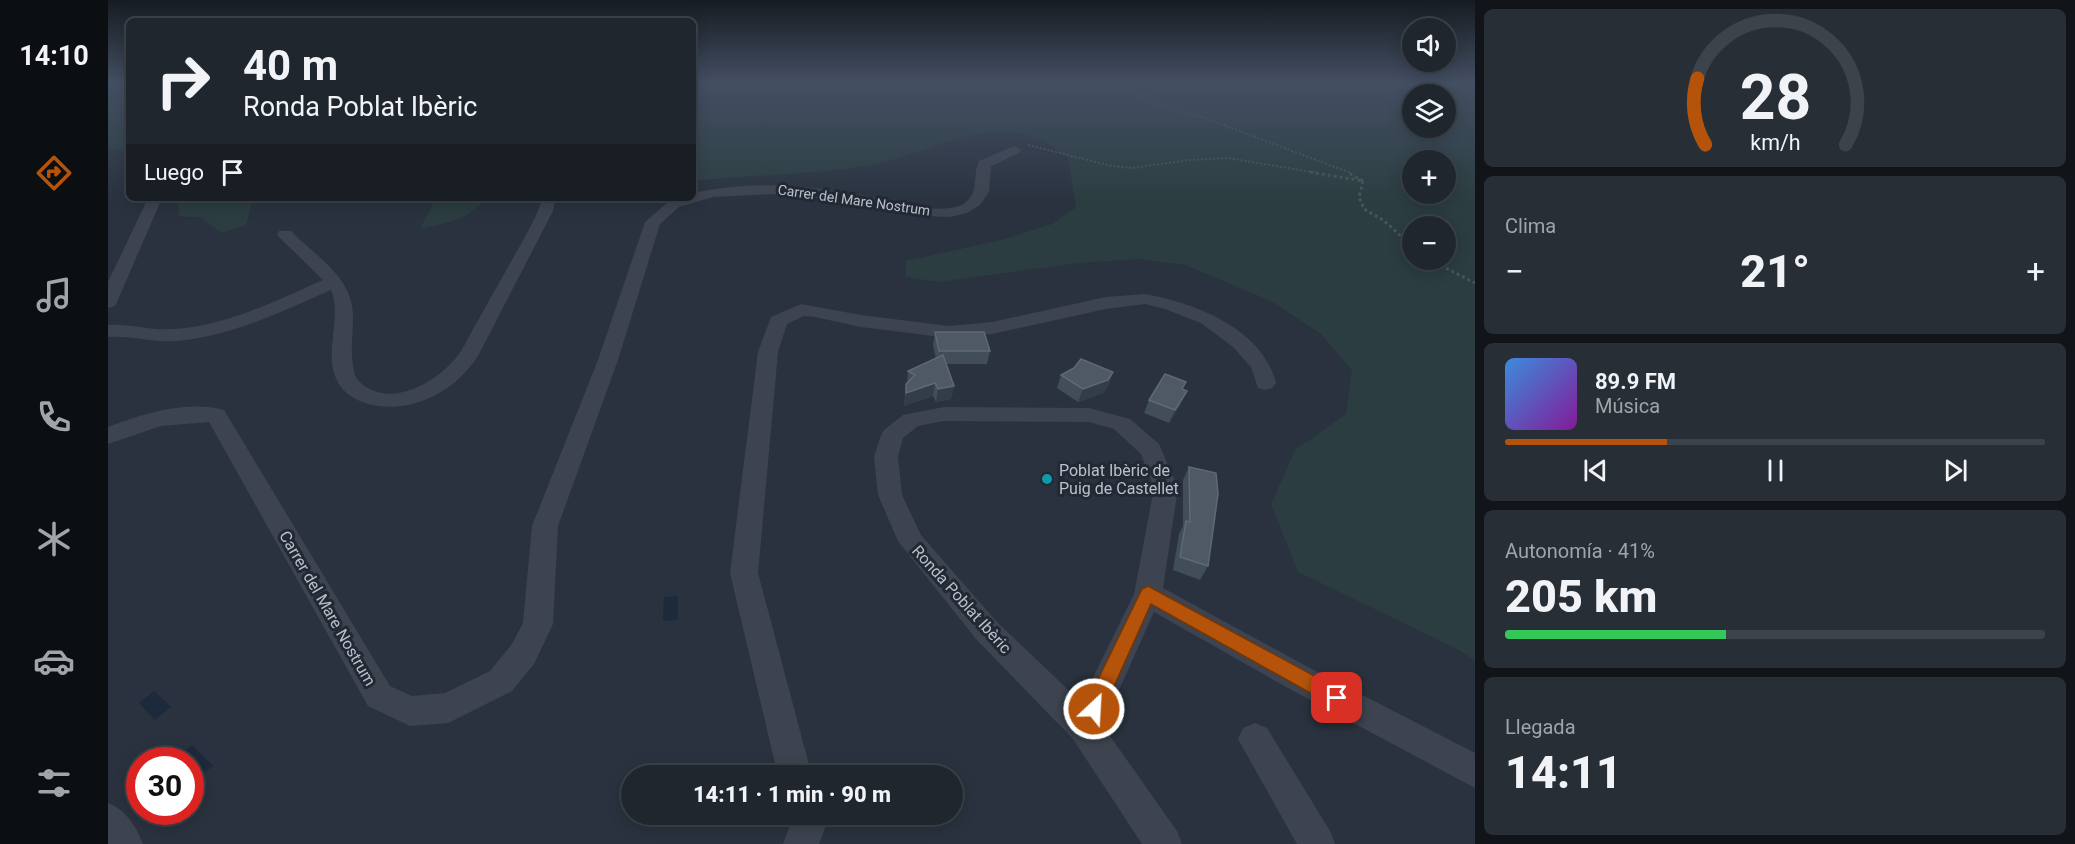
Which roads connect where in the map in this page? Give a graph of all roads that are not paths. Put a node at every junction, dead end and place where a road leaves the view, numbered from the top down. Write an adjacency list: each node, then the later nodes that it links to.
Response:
1 (1014, 150): 2 (street, Carrer del Mare Nostrum)
2 (696, 196)
3 (154, 201): 8 (street)
4 (548, 201): 7 (street)
5 (681, 201): 11 (street, Carrer del Mare Nostrum)
6 (285, 234): 7 (street)
7 (334, 282): 9 (street)
8 (108, 302)
9 (108, 331)
10 (1265, 383): 15 (street)
11 (108, 436)
12 (1148, 594): 13 (street, Ronda Poblat Ibèric); 13 (street, Ronda Poblat Ibèric); 16 (street)
13 (1085, 728): 21 (street)
14 (1255, 739): 22 (street)
15 (792, 765)
16 (1475, 771)
17 (108, 820): 19 (street)
18 (808, 825): 20 (street)
19 (125, 844)
20 (801, 844)
21 (1164, 844)
22 (1317, 844)

